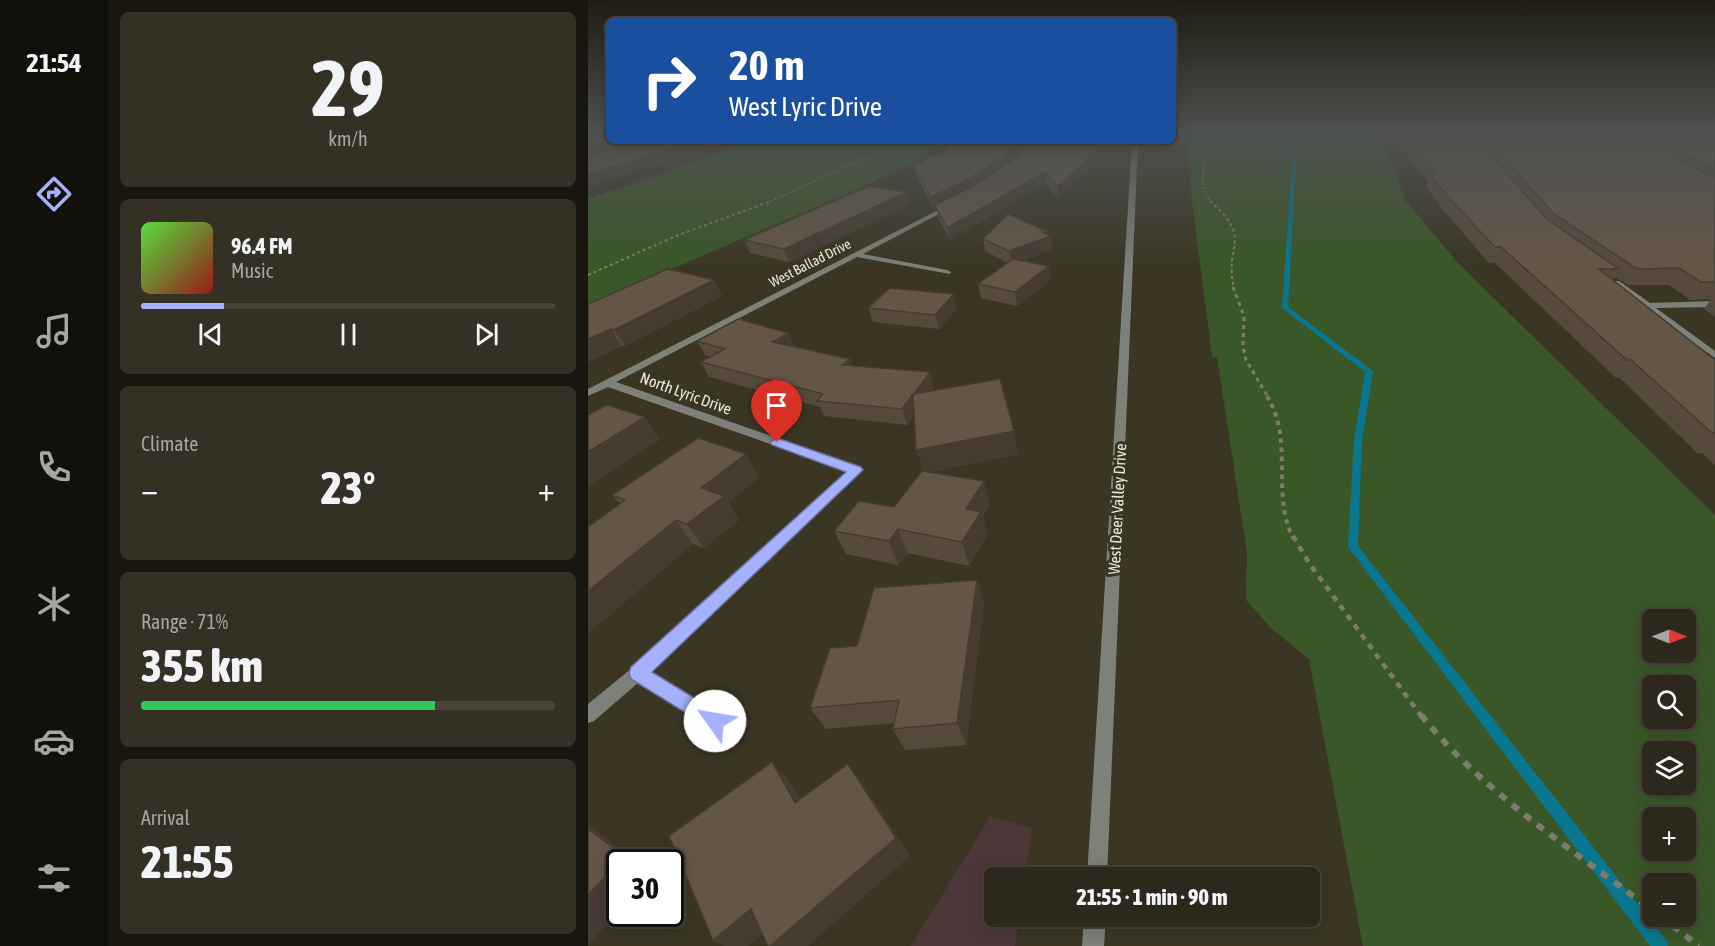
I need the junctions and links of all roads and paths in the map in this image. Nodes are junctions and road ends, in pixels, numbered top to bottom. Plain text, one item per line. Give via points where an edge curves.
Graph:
1 (820, 179) edge
2 (1133, 179) edge
3 (1203, 179) edge
4 (955, 203) edge
5 (857, 255) junction
6 (947, 272) dead end
7 (588, 275) edge
8 (1610, 279) edge
9 (1715, 303) edge
10 (1648, 306) junction
11 (1715, 355) edge
12 (608, 383) junction
13 (588, 393) edge
14 (638, 673) junction
15 (588, 715) edge
16 (715, 721) dead end
17 (1098, 867) edge
18 (1642, 903) edge
19 (1094, 927) edge
20 (1674, 927) edge
21 (1093, 946) edge
22 (1699, 946) edge

1 - 7 path
2 - 17 street, West Deer Valley Drive
3 - 18 path via 1203,192 1231,220 1236,240 1233,283 1244,318 1243,350 1271,399 1280,424 1284,513 1303,555 1398,688 1437,734 1546,831
4 - 5 street, West Ballad Drive
5 - 6 street
5 - 12 street, West Ballad Drive
8 - 10 street
9 - 10 street
10 - 11 street
12 - 13 street, West Ballad Drive
12 - 14 street, North Lyric Drive via 856,470
14 - 15 street
14 - 16 street
19 - 21 street
20 - 22 path

